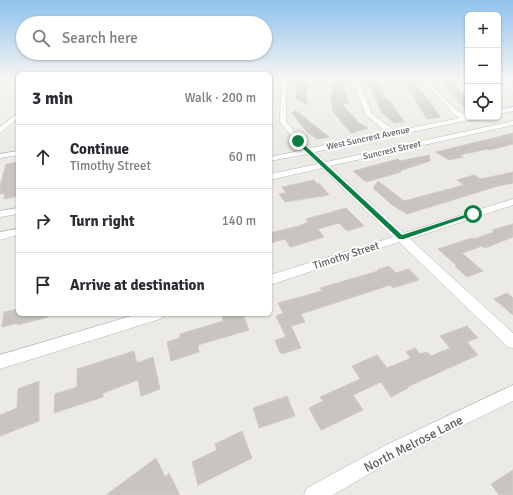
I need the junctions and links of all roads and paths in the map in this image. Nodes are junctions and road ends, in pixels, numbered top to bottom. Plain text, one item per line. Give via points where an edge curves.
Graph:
1 (283, 101) edge
2 (364, 101) edge
3 (444, 101) edge
4 (513, 109) edge
5 (501, 111) edge
6 (465, 116) edge
7 (16, 117) edge
8 (465, 119) edge
9 (513, 123) edge
10 (0, 131) edge
11 (393, 133) junction
12 (308, 151) junction
13 (16, 153) edge
14 (0, 156) edge
15 (272, 159) edge
16 (324, 165) junction
17 (272, 177) edge
18 (513, 202) edge
19 (16, 211) edge
20 (0, 214) edge
21 (16, 232) edge
22 (0, 236) edge
23 (401, 237) junction
24 (272, 279) edge
25 (150, 316) edge
26 (513, 342) edge
27 (0, 362) edge
28 (513, 392) edge
29 (314, 495) edge

1 - 12 street via 283,122
2 - 11 street via 369,115
3 - 6 street via 455,113
4 - 5 street
7 - 10 street
8 - 11 street, West Suncrest Avenue
9 - 16 street, Suncrest Street
11 - 12 street, West Suncrest Avenue
12 - 15 street, West Suncrest Avenue
12 - 16 street
13 - 14 street
16 - 17 street, Suncrest Street
16 - 23 street
18 - 23 street, Timothy Street
19 - 20 street
21 - 22 street
23 - 24 street, Timothy Street
23 - 26 street
25 - 27 street
28 - 29 street, North Melrose Lane via 392,451

